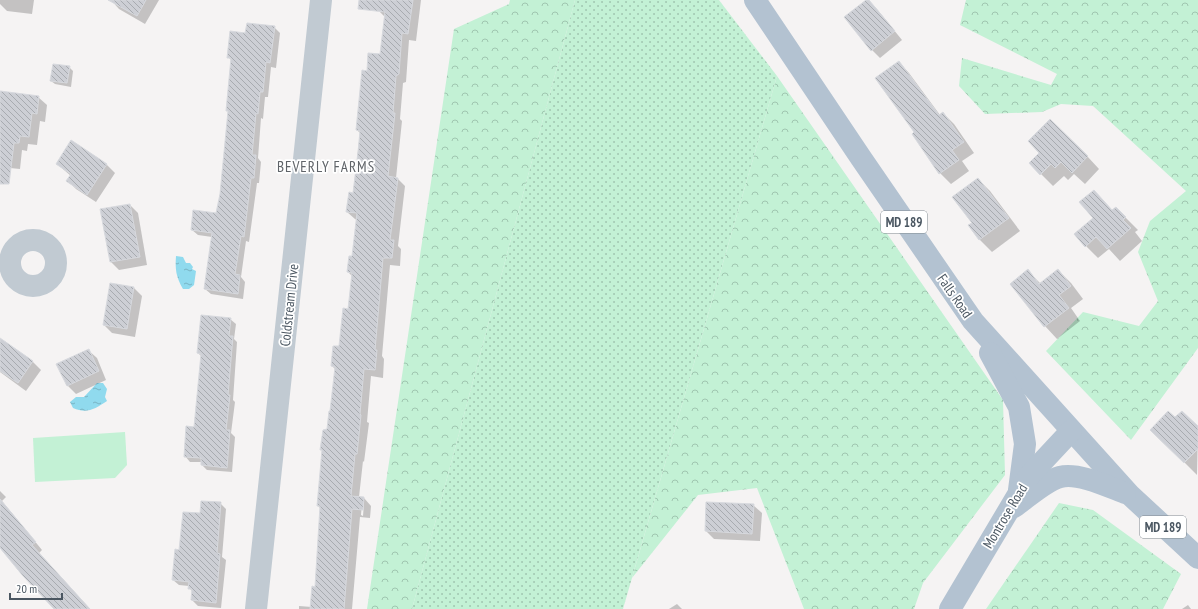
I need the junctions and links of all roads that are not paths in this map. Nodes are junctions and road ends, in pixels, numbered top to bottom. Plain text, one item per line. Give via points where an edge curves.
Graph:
1 (321, 0) edge
2 (755, 0) edge
3 (973, 321) junction
4 (1071, 431) junction
5 (1130, 495) junction
6 (1013, 502) junction
7 (1198, 558) edge
8 (256, 609) edge
9 (950, 609) edge

1 - 8 street, Coldstream Drive
2 - 3 main road, Falls Road / MD 189
3 - 4 main road, Falls Road / MD 189
3 - 6 main road via 1019,407 1025,444
4 - 5 main road, Falls Road / MD 189
4 - 6 main road, Montrose Road via 1028,476
5 - 6 main road via 1086,478 1062,476
5 - 7 main road, Falls Road / MD 189
6 - 9 main road, Montrose Road

